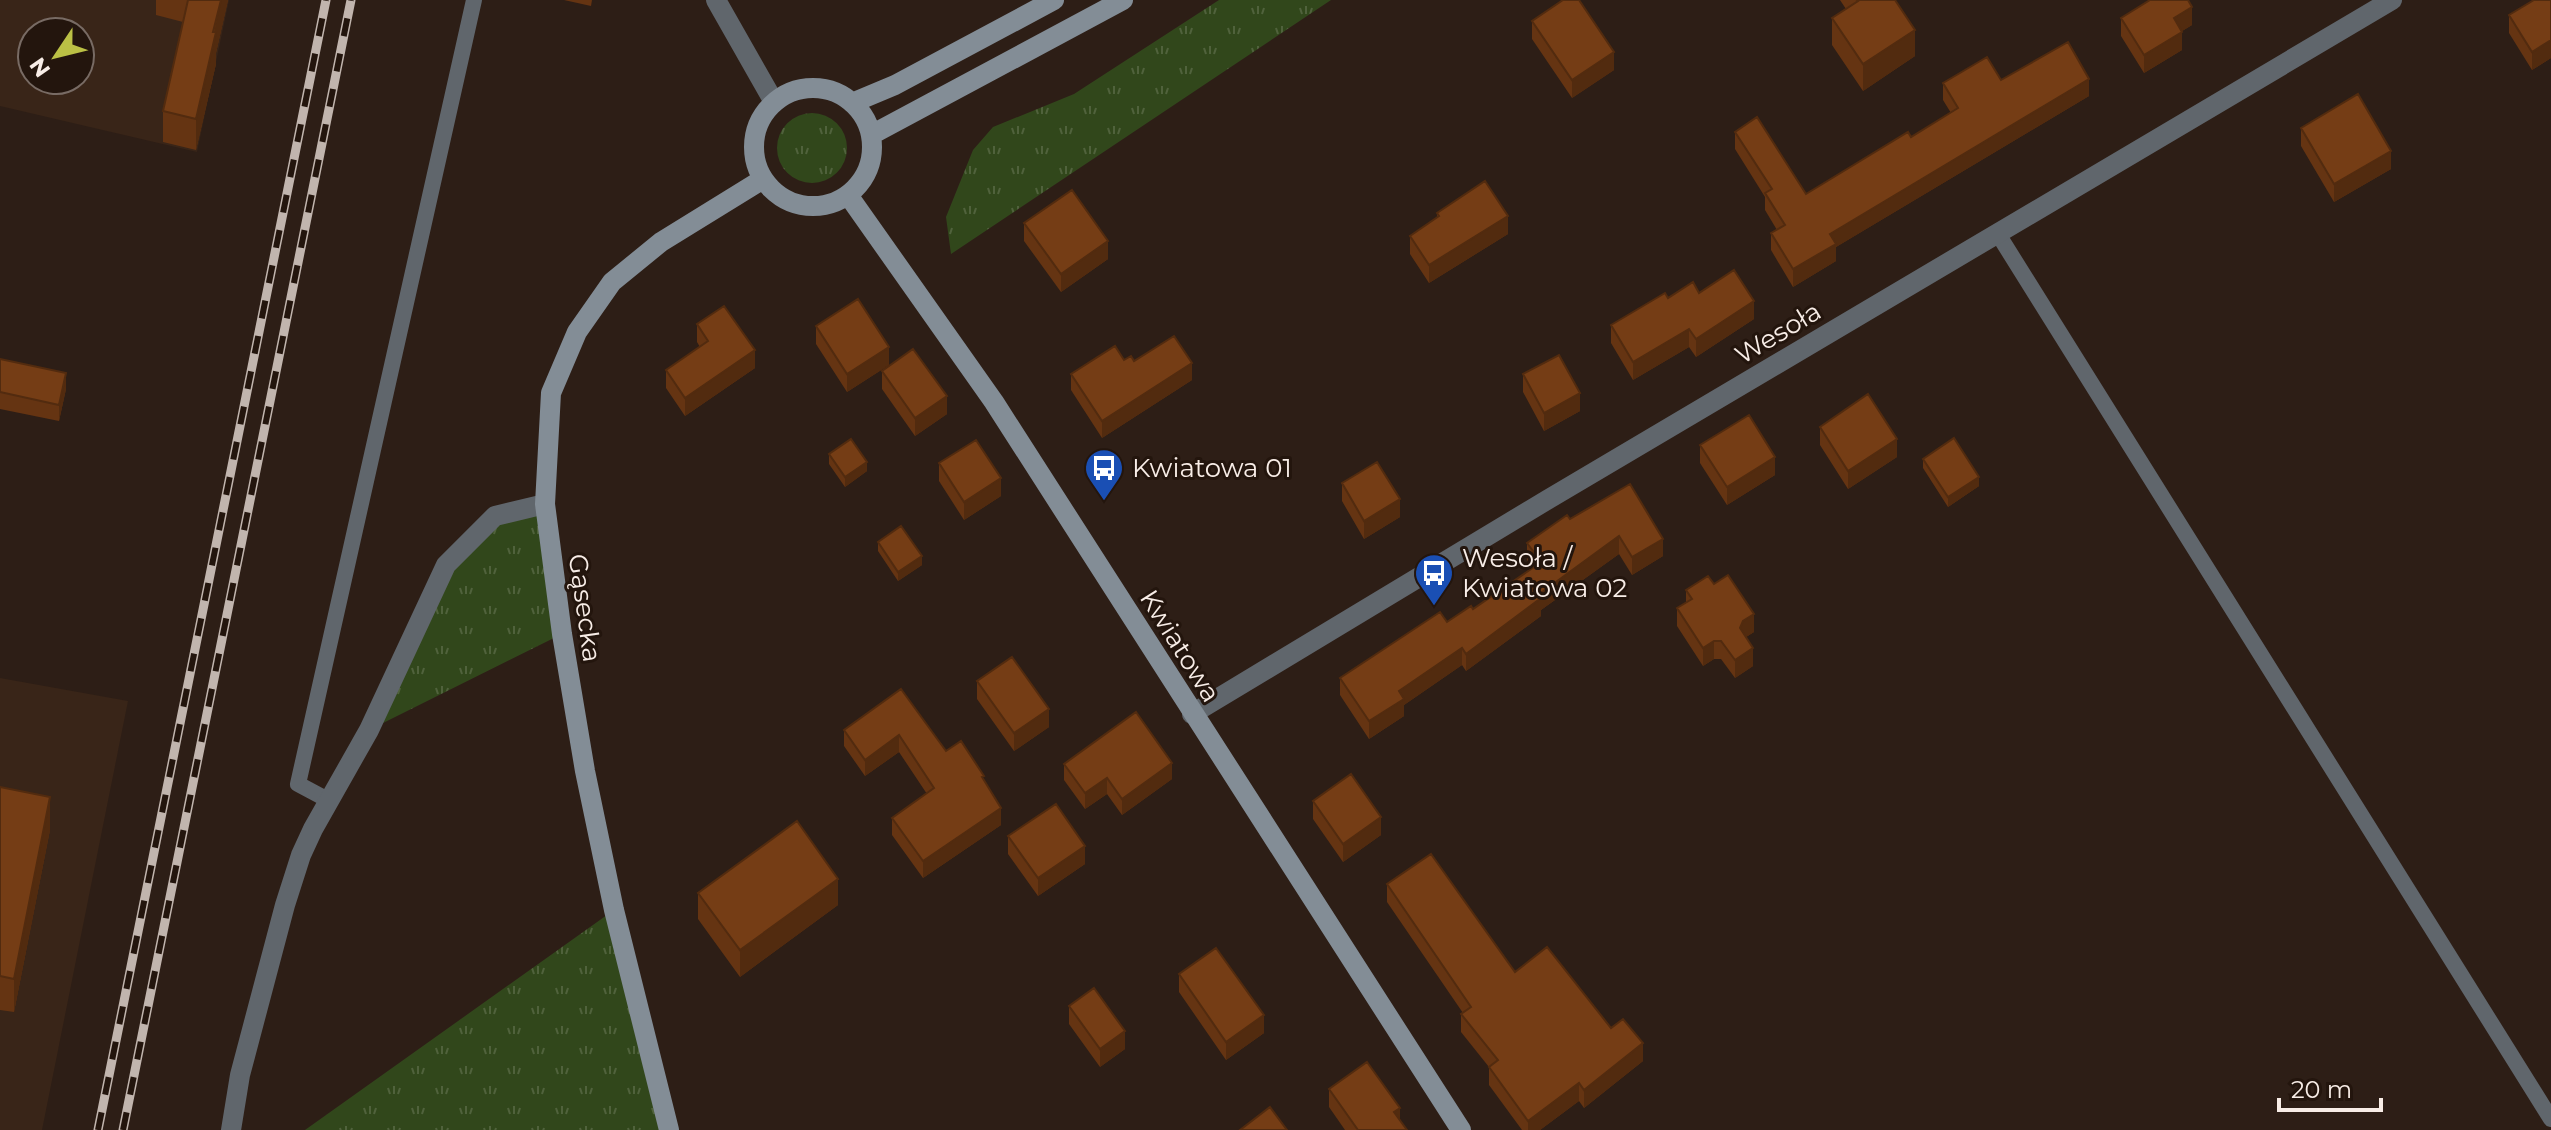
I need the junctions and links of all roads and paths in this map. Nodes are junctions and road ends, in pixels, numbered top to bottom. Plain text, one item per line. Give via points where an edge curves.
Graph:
1 (474, 0) edge
2 (716, 0) edge
3 (1054, 0) edge
4 (1123, 0) edge
5 (2392, 0) edge
6 (774, 102) junction
7 (852, 103) junction
8 (871, 135) junction
9 (763, 179) junction
10 (848, 195) junction
11 (1998, 234) junction
12 (545, 504) junction
13 (1192, 714) junction
14 (328, 800) junction
15 (2551, 1119) edge
16 (231, 1130) edge
17 (669, 1130) edge
18 (1461, 1130) edge

1 - 14 lane via 298,784
2 - 6 street
3 - 7 main road
4 - 8 main road
5 - 11 street, Wesoła
6 - 7 main road via 796,91 821,89
6 - 9 main road via 763,115 753,147
7 - 8 main road
8 - 10 main road via 863,180
9 - 10 main road via 773,192 804,206 821,206
9 - 12 main road, Gąsecka via 661,242 612,282 577,332 551,393
10 - 13 main road, Kwiatowa via 994,402
11 - 13 street, Wesoła
11 - 15 lane
12 - 14 street via 495,516 446,565 369,730
12 - 17 main road, Gąsecka via 585,771
13 - 18 main road, Kwiatowa
14 - 16 street via 301,855 285,905 240,1075

